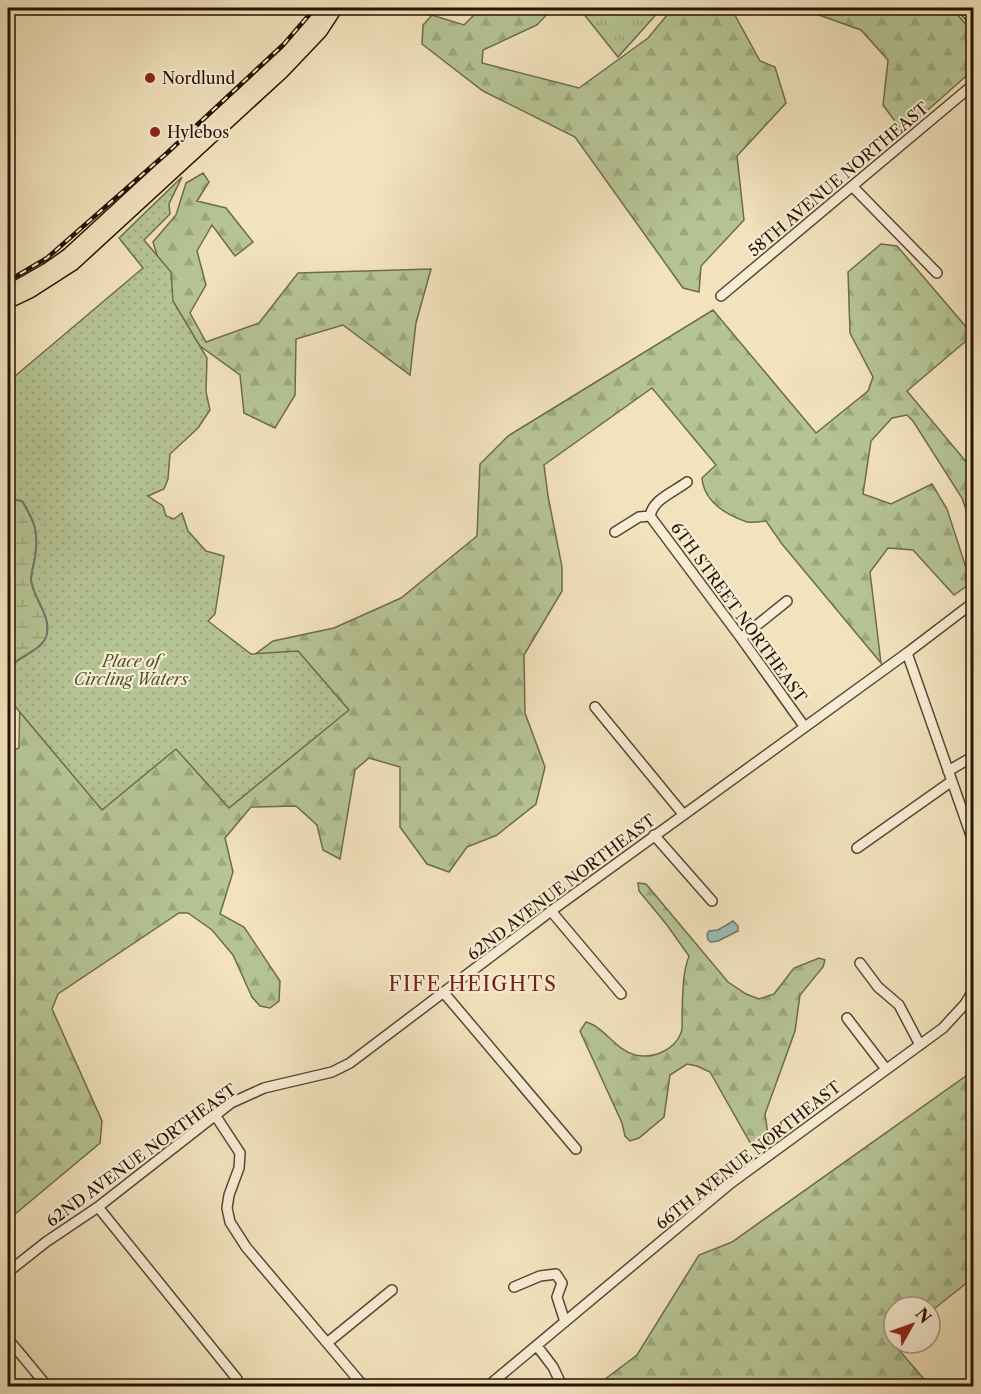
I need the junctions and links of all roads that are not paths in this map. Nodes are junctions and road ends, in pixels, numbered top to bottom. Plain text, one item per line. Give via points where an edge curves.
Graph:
1 (324, 8) edge
2 (336, 8) edge
3 (962, 8) edge
4 (974, 21) edge
5 (974, 84) edge
6 (852, 186) junction
7 (937, 273) dead end
8 (8, 292) edge
9 (721, 296) dead end
10 (8, 302) edge
11 (687, 483) dead end
12 (650, 516) junction
13 (615, 532) dead end
14 (787, 601) dead end
15 (974, 602) edge
16 (741, 638) junction
17 (907, 653) junction
18 (595, 707) dead end
19 (804, 726) junction
20 (974, 756) edge
21 (948, 771) junction
22 (952, 781) junction
23 (683, 814) junction
24 (654, 835) junction
25 (974, 844) edge
26 (857, 848) dead end
27 (712, 901) dead end
28 (551, 911) junction
29 (860, 963) dead end
30 (974, 989) edge
31 (444, 993) junction
32 (621, 994) dead end
33 (847, 1018) dead end
34 (920, 1045) junction
35 (886, 1069) junction
36 (215, 1115) junction
37 (576, 1149) dead end
38 (98, 1207) junction
39 (8, 1272) edge
40 (514, 1287) dead end
41 (392, 1290) dead end
42 (565, 1322) junction
43 (8, 1338) edge
44 (327, 1342) junction
45 (537, 1346) junction
46 (237, 1379) dead end
47 (360, 1382) dead end
48 (47, 1386) edge
49 (488, 1386) edge
50 (561, 1386) edge

1 - 8 main road via 287,53 79,245
2 - 10 main road via 321,32 282,72 88,250 54,278
3 - 4 street
5 - 6 street, 58TH AVENUE NORTHEAST
6 - 7 street
6 - 9 street, 58TH AVENUE NORTHEAST
11 - 12 street via 658,501
12 - 13 street via 639,517
12 - 16 street, 6TH STREET NORTHEAST
14 - 16 street
15 - 17 street, 62ND AVENUE NORTHEAST
16 - 19 street, 6TH STREET NORTHEAST
17 - 19 street, 62ND AVENUE NORTHEAST
17 - 21 street
18 - 23 street
19 - 23 street, 62ND AVENUE NORTHEAST
20 - 21 street
21 - 22 street
22 - 25 street
22 - 26 street
23 - 24 street, 62ND AVENUE NORTHEAST
24 - 27 street
24 - 28 street, 62ND AVENUE NORTHEAST
28 - 31 street, 62ND AVENUE NORTHEAST
28 - 32 street
29 - 34 street via 898,1005
30 - 34 street, 66TH AVENUE NORTHEAST via 951,1019
31 - 36 street, 62ND AVENUE NORTHEAST via 351,1062 332,1072 252,1093
31 - 37 street
33 - 35 street
34 - 35 street, 66TH AVENUE NORTHEAST
35 - 42 street, 66TH AVENUE NORTHEAST via 731,1183
36 - 38 street, 62ND AVENUE NORTHEAST
36 - 44 street via 240,1154 227,1208 230,1222 246,1247
38 - 39 street, 62ND AVENUE NORTHEAST
38 - 46 street
40 - 42 street via 556,1274 562,1283 557,1298
41 - 44 street
42 - 45 street, 66TH AVENUE NORTHEAST
43 - 48 street
44 - 47 street
45 - 49 street, 66TH AVENUE NORTHEAST
45 - 50 street

